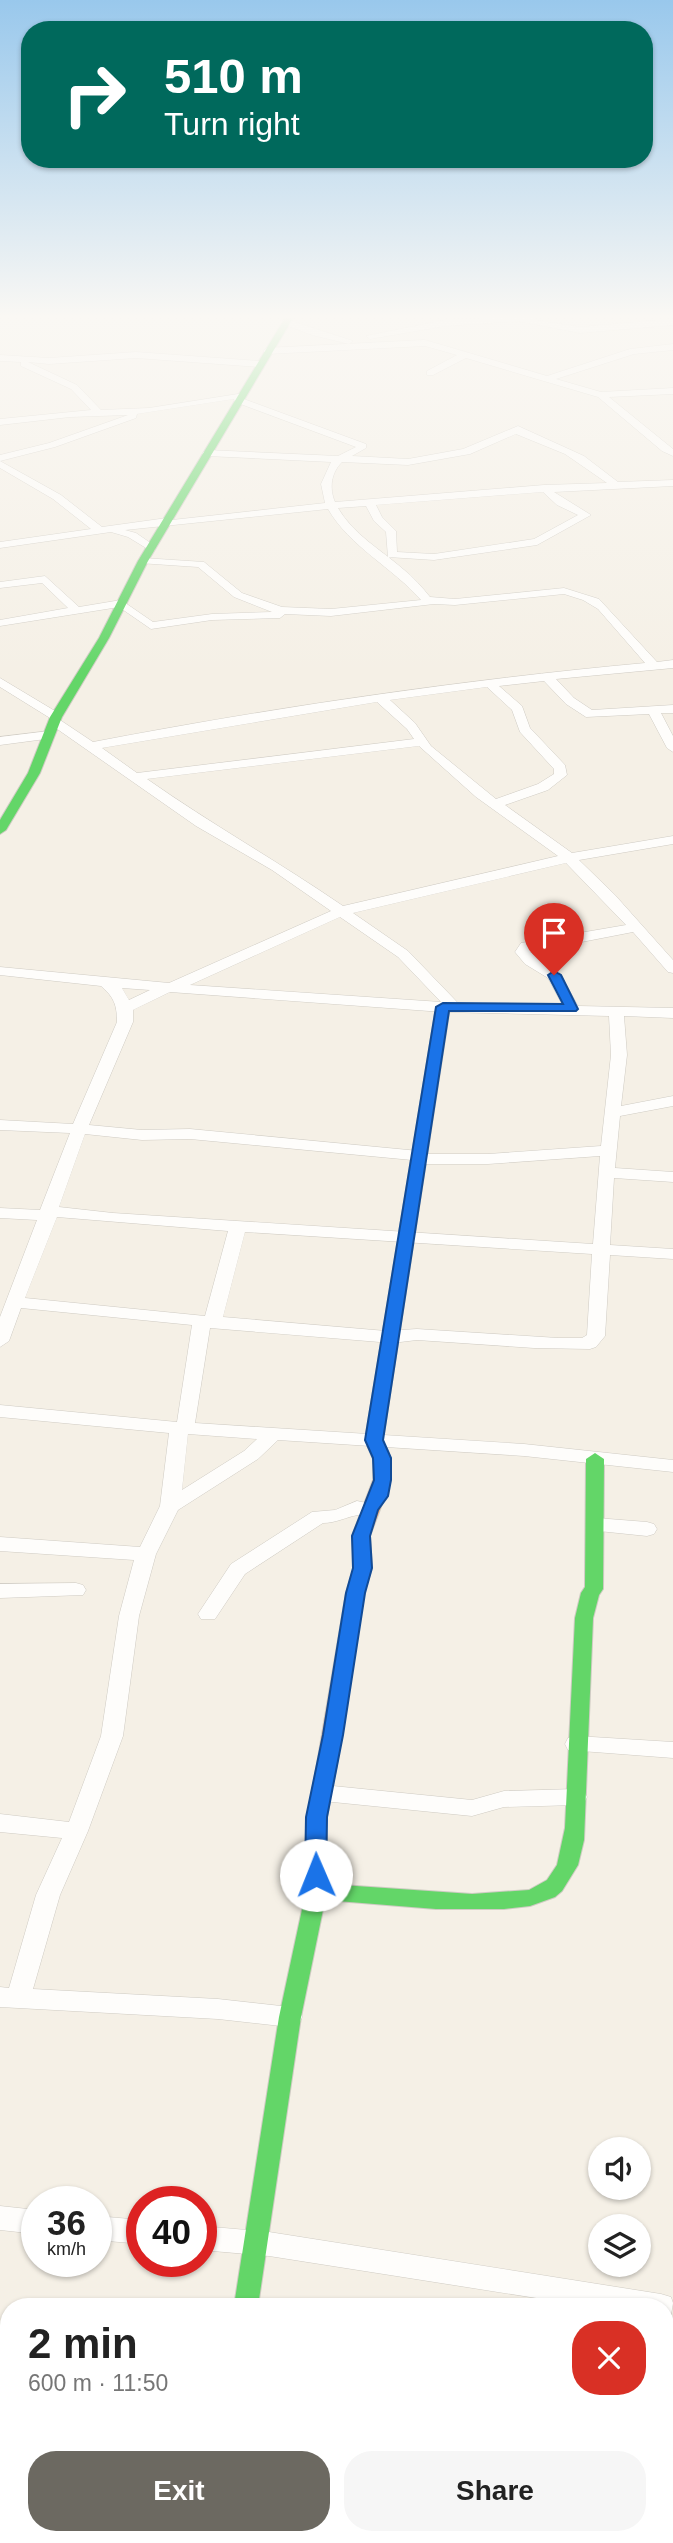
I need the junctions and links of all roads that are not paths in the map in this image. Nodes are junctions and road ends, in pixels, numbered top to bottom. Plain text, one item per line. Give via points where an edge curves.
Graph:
1 (76, 437) edge
2 (216, 437) edge
3 (337, 437) edge
4 (502, 437) edge
5 (534, 437) edge
6 (650, 437) edge
7 (207, 453) junction
8 (673, 453) edge
9 (1, 459) edge
10 (338, 460) junction
11 (673, 483) edge
12 (615, 485) junction
13 (544, 488) junction
14 (369, 502) junction
15 (331, 506) junction
16 (166, 523) junction
17 (107, 531) junction
18 (0, 545) edge
19 (147, 555) junction
20 (0, 585) edge
21 (430, 601) junction
22 (121, 603) junction
23 (76, 610) junction
24 (291, 614) junction
25 (0, 623) edge
26 (673, 664) edge
27 (654, 666) junction
28 (545, 675) junction
29 (0, 682) edge
30 (491, 685) junction
31 (380, 698) junction
32 (673, 709) edge
33 (654, 711) junction
34 (53, 725) junction
35 (0, 741) edge
36 (421, 742) junction
37 (94, 746) junction
38 (673, 748) edge
39 (135, 777) junction
40 (495, 804) junction
41 (1, 828) edge
42 (673, 840) edge
43 (569, 858) junction
44 (342, 911) junction
45 (634, 929) junction
46 (673, 969) edge
47 (0, 971) edge
48 (105, 981) junction
49 (169, 988) junction
50 (449, 1007) junction
51 (125, 1008) junction
52 (572, 1009) junction
53 (616, 1010) junction
54 (673, 1013) edge
55 (673, 1101) edge
56 (612, 1113) junction
57 (0, 1125) edge
58 (80, 1128) junction
59 (608, 1150) junction
60 (419, 1157) junction
61 (606, 1172) junction
62 (673, 1177) edge
63 (0, 1213) edge
64 (50, 1213) junction
65 (238, 1225) junction
66 (408, 1237) junction
67 (603, 1251) junction
68 (673, 1254) edge
69 (15, 1302) junction
70 (207, 1322) junction
71 (393, 1335) junction
72 (0, 1341) edge
73 (0, 1411) edge
74 (182, 1427) junction
75 (274, 1433) junction
76 (374, 1440) junction
77 (595, 1459) junction
78 (673, 1466) edge
79 (170, 1506) junction
80 (369, 1510) junction
81 (596, 1525) junction
82 (647, 1529) dead end
83 (0, 1544) edge
84 (146, 1555) junction
85 (75, 1590) dead end
86 (0, 1591) edge
87 (208, 1614) dead end
88 (576, 1744) junction
89 (673, 1750) edge
90 (323, 1793) junction
91 (576, 1797) junction
92 (0, 1823) edge
93 (77, 1831) junction
94 (316, 1891) junction
95 (9, 1998) edge
96 (290, 2018) junction
97 (0, 2218) edge
98 (21, 2220) edge
99 (217, 2239) edge
100 (258, 2243) junction
101 (248, 2298) edge
102 (606, 2298) edge

1 - 9 street
2 - 7 street
3 - 10 street via 363,447
4 - 10 street via 466,452 425,460
5 - 12 street via 598,467
6 - 8 street
7 - 10 street
7 - 16 street
9 - 17 street
10 - 15 street via 328,473
11 - 12 street
12 - 13 street
13 - 14 street
13 - 14 street via 586,515 537,542 434,557 392,555 391,531 377,519
14 - 15 street
15 - 16 street
15 - 21 street via 365,548
16 - 17 street
16 - 19 street
17 - 18 street
17 - 19 street via 132,534
19 - 22 street
19 - 24 street via 208,567 238,595
20 - 23 street via 45,579
21 - 24 street
21 - 27 street via 575,592 610,613
22 - 23 street
22 - 24 street via 150,626 212,617
22 - 34 street
23 - 25 street
26 - 27 street
27 - 28 street
28 - 30 street
28 - 33 street via 590,714
29 - 34 street
30 - 31 street
30 - 40 street via 518,709 524,730 560,768 561,775 543,787
31 - 36 street via 411,726
31 - 37 street
32 - 33 street
33 - 38 street
34 - 35 street
34 - 37 street
34 - 41 street via 34,773
36 - 39 street via 312,759
36 - 40 street
37 - 39 street
39 - 44 street
40 - 43 street
42 - 43 street
43 - 44 street
43 - 45 street
44 - 49 street
44 - 50 street via 403,954
45 - 46 street
45 - 52 street via 526,946 522,952 554,975
47 - 48 street
48 - 49 street
48 - 51 street via 120,993
49 - 50 street
49 - 51 street
50 - 52 street
50 - 60 street
51 - 58 street via 125,1022
52 - 53 street
53 - 54 street
53 - 56 street via 619,1055
55 - 56 street
56 - 59 street
57 - 58 street
58 - 60 street
58 - 64 street
59 - 60 street via 488,1159
59 - 61 street
60 - 66 street
61 - 62 street
61 - 67 street
63 - 64 street
64 - 65 street
64 - 69 street
65 - 66 street
65 - 70 street
66 - 67 street
66 - 71 street
67 - 68 street
67 - 71 street via 596,1336 590,1343
69 - 70 street
69 - 72 street
70 - 71 street
70 - 74 street
71 - 76 street
73 - 74 street
74 - 75 street
74 - 79 street
75 - 76 street
75 - 79 street via 251,1455
76 - 77 street
76 - 80 street via 382,1458 382,1480 379,1496
77 - 78 street
77 - 81 street
79 - 84 street
80 - 87 street via 356,1508 338,1516 319,1517 238,1569
80 - 90 street via 361,1536 363,1568 355,1593
81 - 82 street
81 - 88 street via 594,1589 584,1618
83 - 84 street
84 - 93 street via 130,1616 112,1736
85 - 86 street
88 - 89 street
88 - 91 street
90 - 91 street via 472,1808 504,1799
90 - 94 street via 317,1817
91 - 94 street via 569,1862 547,1892 533,1897 449,1902
92 - 93 street
93 - 95 street
94 - 96 street
95 - 96 street via 225,2008
96 - 100 street
97 - 98 street
99 - 100 street
100 - 101 street
100 - 102 street

